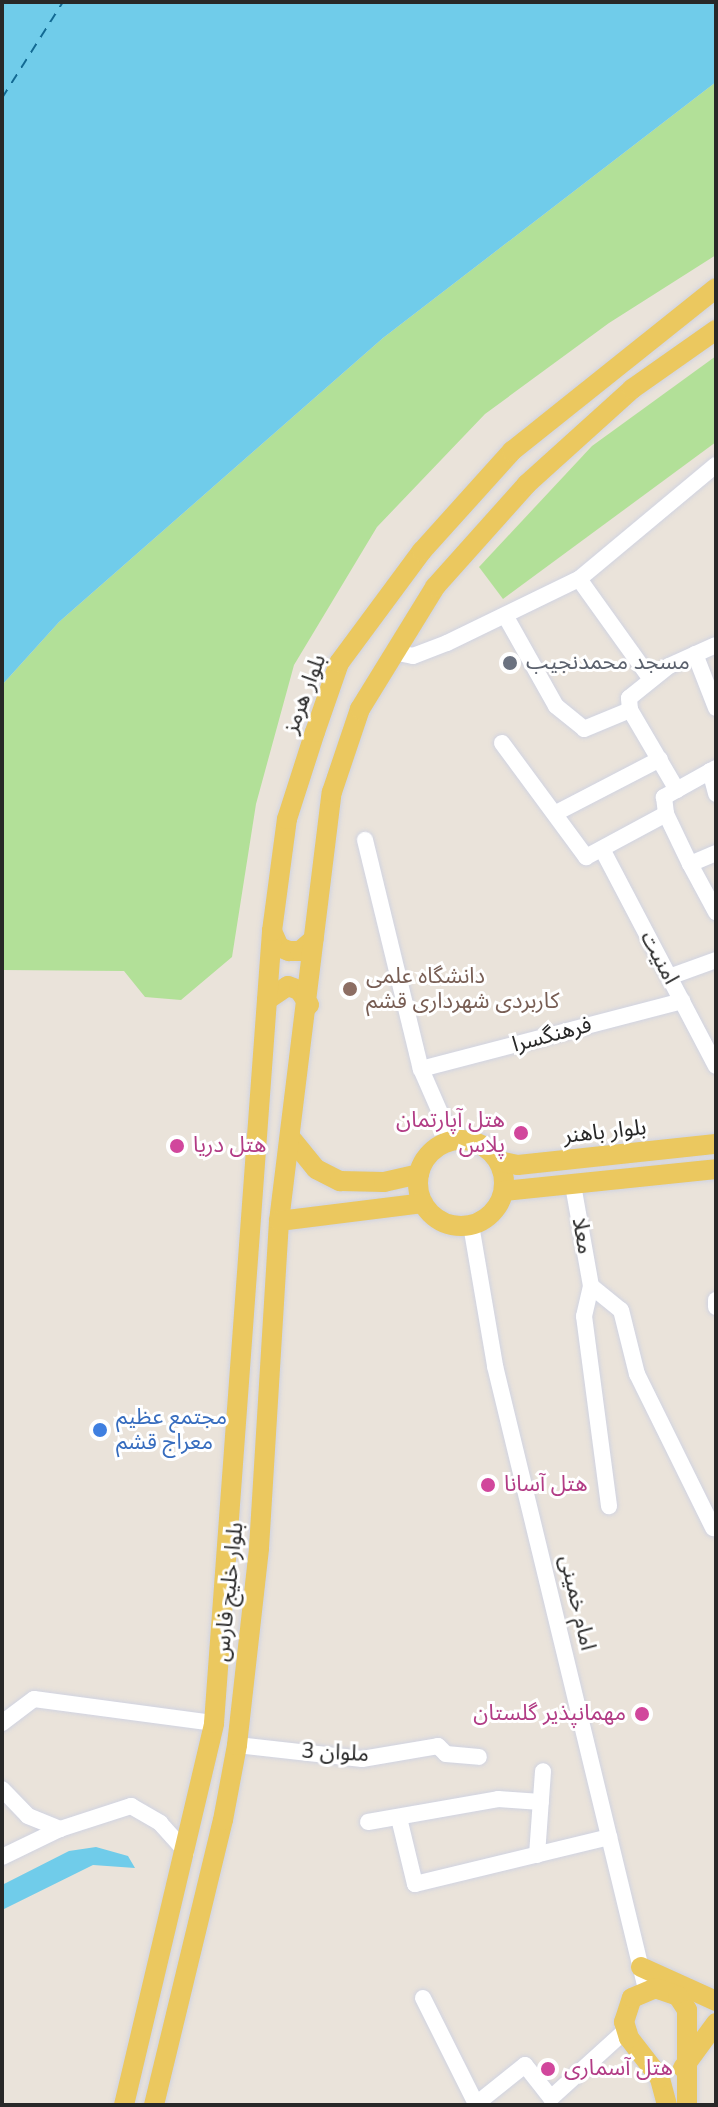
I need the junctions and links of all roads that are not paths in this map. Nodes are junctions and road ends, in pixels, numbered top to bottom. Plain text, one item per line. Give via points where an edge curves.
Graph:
1 (716, 288) edge
2 (716, 330) edge
3 (716, 465) edge
4 (579, 579) junction
5 (506, 617) junction
6 (716, 645) edge
7 (393, 652) junction
8 (695, 654) junction
9 (650, 678) junction
10 (716, 708) edge
11 (630, 710) junction
12 (502, 743) dead end
13 (660, 759) junction
14 (713, 769) edge
15 (677, 790) junction
16 (716, 794) edge
17 (556, 813) junction
18 (666, 814) junction
19 (365, 840) dead end
20 (602, 849) junction
21 (716, 853) edge
22 (690, 864) junction
23 (716, 912) edge
24 (272, 931) junction
25 (314, 939) junction
26 (716, 960) edge
27 (669, 977) junction
28 (267, 1000) junction
29 (682, 1001) junction
30 (309, 1005) junction
31 (716, 1066) edge
32 (421, 1069) junction
33 (290, 1137) junction
34 (452, 1140) junction
35 (716, 1144) edge
36 (499, 1161) junction
37 (716, 1169) edge
38 (419, 1174) junction
39 (573, 1185) junction
40 (504, 1191) junction
41 (423, 1203) junction
42 (279, 1221) junction
43 (254, 1223) joint
44 (471, 1225) junction
45 (591, 1286) junction
46 (609, 1506) dead end
47 (713, 1528) dead end
48 (2, 1723) edge
49 (214, 1723) junction
50 (237, 1745) junction
51 (479, 1757) dead end
52 (543, 1771) dead end
53 (2, 1789) edge
54 (541, 1802) junction
55 (399, 1818) junction
56 (368, 1822) dead end
57 (60, 1829) junction
58 (609, 1837) junction
59 (186, 1852) junction
60 (537, 1855) junction
61 (2, 1857) edge
62 (641, 1967) junction
63 (646, 1989) junction
64 (423, 1998) dead end
65 (716, 2001) edge
66 (716, 2023) edge
67 (626, 2030) junction
68 (683, 2068) junction
69 (475, 2104) edge
70 (124, 2105) edge
71 (154, 2105) edge
72 (667, 2105) edge
73 (687, 2105) edge

1 - 24 main road, بلوار هرمز via 512,451 422,551 339,663 287,819
2 - 7 main road via 632,389 527,484 435,587
3 - 4 street
4 - 5 street
4 - 9 street
5 - 7 street via 413,656
5 - 11 street via 556,706 584,729
6 - 8 street
7 - 25 main road via 341,752
8 - 9 street
8 - 10 street
9 - 11 street via 629,698
11 - 13 street
12 - 17 street
13 - 15 street
13 - 17 street
14 - 15 street
14 - 16 street
15 - 18 street via 664,797
17 - 20 street via 586,857
18 - 20 street
18 - 22 street
19 - 32 street
20 - 27 street, امنیت
21 - 22 street
22 - 23 street
24 - 25 main road via 279,947 289,951 300,951
24 - 28 main road, بلوار هرمز
25 - 30 main road
26 - 27 street
27 - 29 street, امنیت
28 - 30 main road via 288,986 299,990
28 - 43 main road, بلوار هرمز
29 - 31 street, امنیت
29 - 32 street, فرهنگسرا
30 - 33 main road
32 - 34 street
33 - 38 main road via 316,1169 340,1181 384,1182
33 - 42 main road, بلوار خلیج فارس
34 - 36 main road via 484,1146
34 - 38 main road via 431,1152
35 - 36 main road, بلوار باهنر via 518,1165
36 - 40 main road
37 - 39 main road
38 - 41 main road
39 - 40 main road
39 - 45 street, معلا
40 - 44 main road via 492,1213
41 - 42 main road
41 - 44 main road via 438,1220
42 - 50 main road, بلوار خلیج فارس via 259,1548
43 - 49 main road, بلوار خلیج فارس
44 - 58 street, امام خمینی via 495,1366
45 - 46 street, معلا via 584,1316
45 - 47 street via 621,1310 637,1374
48 - 49 street via 34,1699
49 - 59 main road, بلوار خلیج فارس
50 - 51 street, ملوان 3 via 362,1759 438,1746 446,1754
50 - 71 main road, بلوار خلیج فارس
52 - 54 street
53 - 57 street via 28,1816
54 - 55 street via 498,1799
54 - 60 street
55 - 56 street
55 - 60 street via 415,1884
57 - 59 street via 131,1806 160,1823
57 - 61 street
58 - 60 street
58 - 62 street, امام خمینی
59 - 70 main road, بلوار خلیج فارس
62 - 63 street, امام خمینی
62 - 65 main road
63 - 67 main road via 628,2005
63 - 68 main road via 671,1991 683,2003 688,2019
64 - 69 street
66 - 68 main road
67 - 69 street via 551,2098 525,2065
67 - 72 main road via 650,2058
68 - 73 main road

